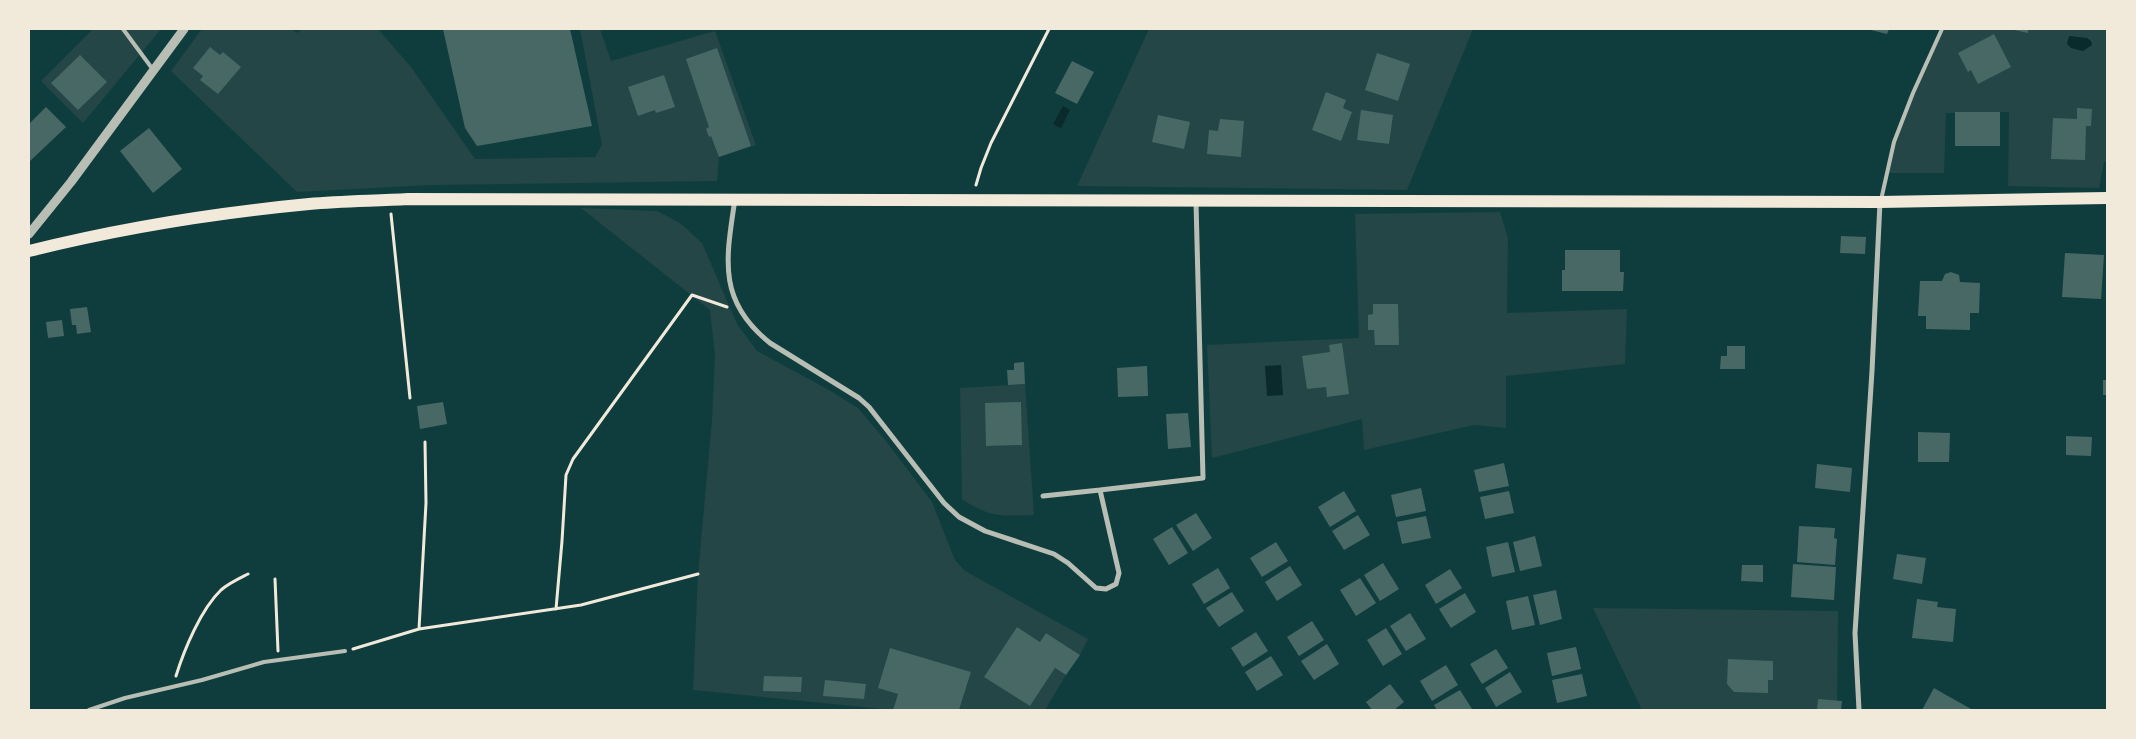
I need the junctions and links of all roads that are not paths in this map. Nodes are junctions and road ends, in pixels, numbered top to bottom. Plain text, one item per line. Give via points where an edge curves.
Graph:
1 (123, 29) edge
2 (184, 29) edge
3 (1942, 29) edge
4 (154, 71) junction
5 (2107, 198) edge
6 (735, 199) junction
7 (1196, 202) junction
8 (1880, 202) junction
9 (29, 234) edge
10 (29, 251) edge
11 (1100, 490) junction
12 (1043, 496) dead end
13 (345, 651) road end
14 (89, 710) edge
15 (1859, 710) edge

1 - 4 lane
2 - 4 street
3 - 8 lane via 1912,93 1894,142
4 - 9 street
5 - 8 main road
6 - 7 main road
6 - 10 main road via 389,200 311,204 136,227
6 - 11 street via 727,268 732,295 739,308 770,343 869,407 944,503 959,517 985,531 1054,554 1096,588 1106,589 1116,584 1119,573
7 - 8 main road
7 - 11 street via 1202,478
8 - 15 street via 1855,633
11 - 12 street
13 - 14 lane via 264,662

